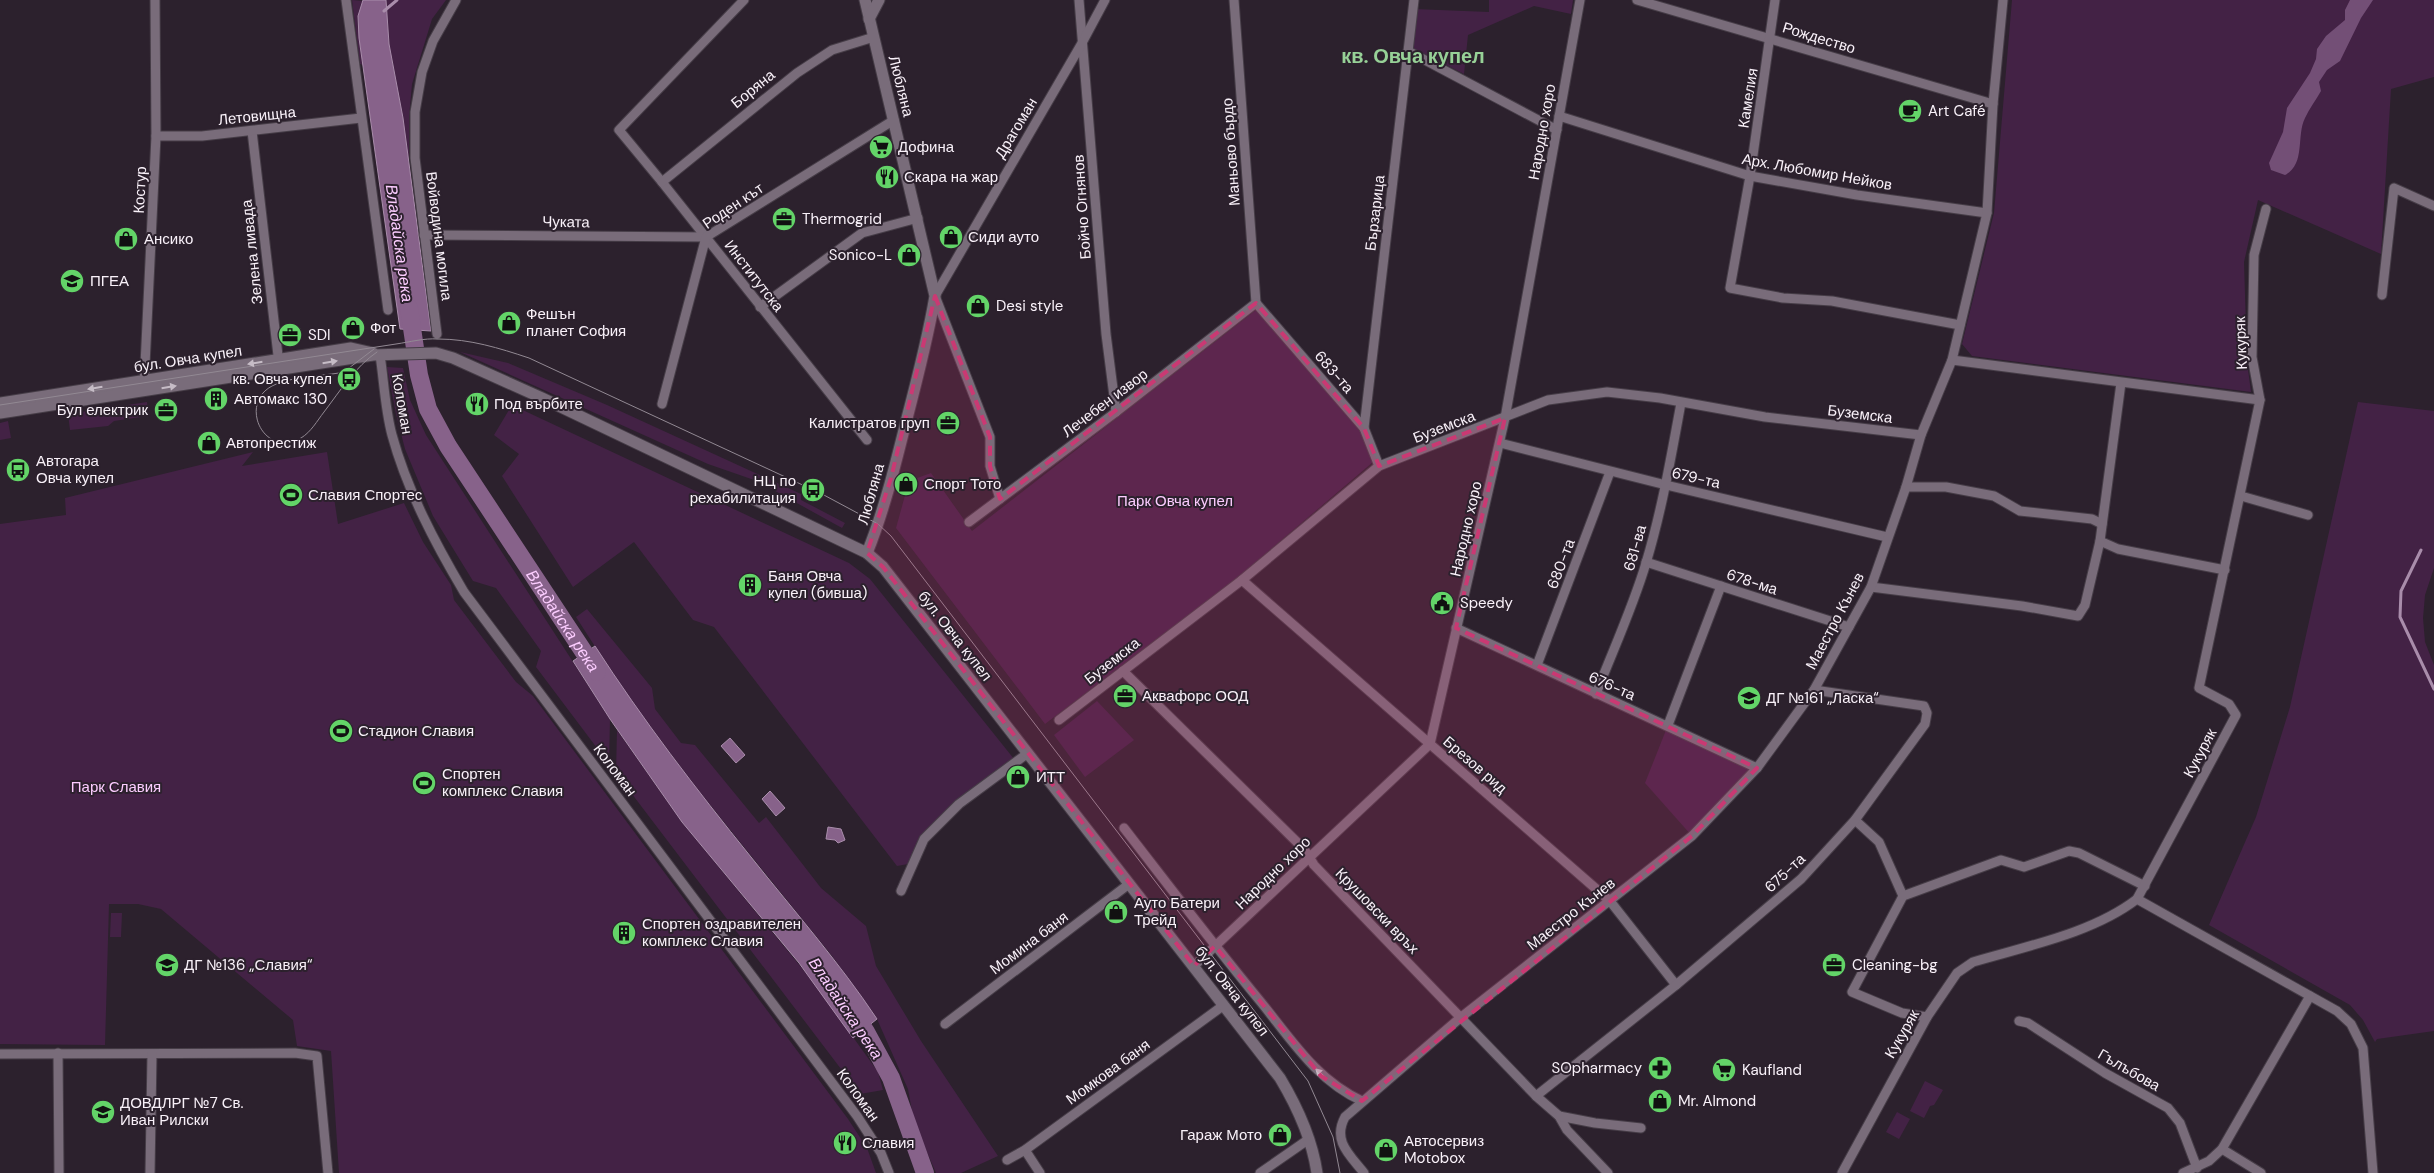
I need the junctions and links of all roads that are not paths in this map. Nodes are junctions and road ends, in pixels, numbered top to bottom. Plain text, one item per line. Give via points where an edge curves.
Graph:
1 (155, 0) edge
2 (346, 0) edge
3 (456, 0) edge
4 (744, 0) edge
5 (879, 0) edge
6 (1079, 0) edge
7 (1105, 0) edge
8 (1234, 0) edge
9 (1414, 0) edge
10 (1580, 0) edge
11 (1637, 0) edge
12 (1775, 0) edge
13 (2003, 0) edge
14 (867, 2) edge
15 (869, 18) junction
16 (874, 37) junction
17 (1771, 38) junction
18 (1082, 43) junction
19 (1408, 51) junction
20 (1993, 104) junction
21 (1559, 116) junction
22 (361, 118) junction
23 (894, 120) junction
24 (1557, 130) junction
25 (252, 131) junction
26 (156, 136) junction
27 (1750, 176) junction
28 (662, 182) junction
29 (2434, 206) edge
30 (2266, 209) dead end
31 (1987, 212) junction
32 (918, 218) junction
33 (424, 235) junction
34 (706, 237) junction
35 (2382, 295) dead end
36 (935, 296) junction
37 (1256, 303) junction
38 (760, 307) junction
39 (388, 310) dead end
40 (1960, 325) junction
41 (437, 334) dead end
42 (380, 355) junction
43 (1952, 360) junction
44 (279, 365) junction
45 (2120, 383) junction
46 (144, 386) junction
47 (2260, 400) junction
48 (0, 403) edge
49 (1682, 403) junction
50 (662, 404) dead end
51 (1116, 412) junction
52 (0, 414) edge
53 (1506, 418) junction
54 (1364, 428) junction
55 (1921, 435) junction
56 (867, 440) dead end
57 (1500, 443) junction
58 (1379, 466) junction
59 (1610, 472) junction
60 (1666, 486) junction
61 (1906, 487) junction
62 (2241, 496) junction
63 (1000, 499) junction
64 (2308, 515) dead end
65 (968, 522) dead end
66 (2102, 524) junction
67 (1887, 537) junction
68 (2100, 541) junction
69 (867, 553) junction
70 (1646, 562) junction
71 (2225, 570) junction
72 (1242, 580) junction
73 (1721, 586) junction
74 (1871, 587) junction
75 (1849, 627) junction
76 (1456, 628) junction
77 (1537, 665) junction
78 (1123, 671) junction
79 (1814, 690) junction
80 (1596, 694) junction
81 (1059, 720) dead end
82 (1668, 725) junction
83 (1430, 744) junction
84 (1028, 753) junction
85 (1758, 768) junction
86 (1855, 820) junction
87 (1124, 828) dead end
88 (1309, 857) junction
89 (1129, 884) junction
90 (2145, 886) junction
91 (901, 891) dead end
92 (1903, 896) junction
93 (2137, 898) junction
94 (1610, 901) junction
95 (1215, 947) junction
96 (1194, 966) junction
97 (1676, 985) junction
98 (2310, 996) junction
99 (1224, 1005) junction
100 (1927, 1017) junction
101 (1460, 1018) junction
102 (2019, 1021) dead end
103 (945, 1024) dead end
104 (0, 1054) edge
105 (58, 1054) junction
106 (152, 1054) junction
107 (1536, 1096) junction
108 (1362, 1101) junction
109 (1559, 1116) junction
110 (1642, 1128) dead end
111 (1309, 1139) junction
112 (2222, 1149) junction
113 (1024, 1150) junction
114 (1007, 1160) dead end
115 (2197, 1168) junction
116 (59, 1173) edge
117 (150, 1173) edge
118 (328, 1173) edge
119 (889, 1173) edge
120 (1040, 1173) edge
121 (1260, 1173) edge
122 (1317, 1173) edge
123 (1364, 1173) edge
124 (1608, 1173) edge
125 (1842, 1173) edge
126 (2183, 1173) edge
127 (2261, 1173) edge
128 (2374, 1173) edge

1 - 26 street, Костур
2 - 22 street
3 - 33 street, Войводина могила via 433,41 422,72 415,112 415,158
4 - 28 street, Институтска via 619,130
5 - 15 main road
6 - 18 street, Бойчо Огнянов
7 - 18 street, Драгоман
8 - 37 street, Маньово бърдо
9 - 19 street, Бързарица
10 - 21 street, Народно хоро
11 - 17 street, Рождество
12 - 17 street, Камелия
13 - 20 street, Маестро Кънев
14 - 15 main road, Любляна
15 - 16 main road, Любляна
16 - 23 main road, Любляна
16 - 28 street, Боряна via 832,50 797,73
17 - 20 street, Рождество
17 - 27 street, Камелия
18 - 36 street, Драгоман
18 - 51 street, Бойчо Огнянов via 1106,334
19 - 24 street
19 - 54 street, Бързарица
20 - 31 street, Маестро Кънев
21 - 24 street, Народно хоро
21 - 27 street, Арх. Любомир Нейков
22 - 25 street, Летовищна
22 - 39 street
23 - 32 main road, Любляна
23 - 34 street, Роден кът
24 - 53 street, Народно хоро
25 - 26 street, Летовищна
25 - 44 street, Зелена ливада
26 - 46 street, Костур
27 - 31 street, Арх. Любомир Нейков via 1857,195
27 - 40 street, Камелия via 1730,288 1783,298 1832,301
28 - 34 street, Институтска
29 - 35 street via 2394,188
30 - 47 street, Кукуряк via 2254,255 2252,358
31 - 40 street, Маестро Кънев
32 - 36 main road, Любляна
32 - 38 street via 862,233
33 - 34 street, Чуката
33 - 41 street, Войводина могила
34 - 38 street, Институтска
34 - 50 street, Роден кът
36 - 63 street, Любляна via 990,436 990,466
36 - 69 main road, Любляна via 892,478
37 - 51 street, Лечебен извор
37 - 54 street, 683-та
38 - 56 street, Институтска
40 - 43 street, Маестро Кънев
42 - 44 main road, бул. Овча купел
42 - 69 main road, бул. Овча купел via 436,354 453,358
42 - 119 street, Коломан via 392,434 415,499 464,592 857,1116 881,1153
43 - 45 street
43 - 55 street, Маестро Кънев
44 - 46 main road, бул. Овча купел
45 - 47 street
45 - 66 street
46 -> 48 main road, бул. Овча купел
46 - 52 main road, бул. Овча купел
47 - 62 street, Кукуряк
49 - 53 street, Буземска via 1607,392 1548,400
49 - 55 street, Буземска via 1765,417
49 - 60 street, 681-ва
51 - 63 street, Лечебен извор
53 - 57 street, Народно хоро
53 - 58 street, Буземска
54 - 58 street, 683-та
55 - 61 street, Маестро Кънев
57 - 59 street, 679-та
57 - 76 street, Народно хоро
58 - 72 street, Буземска
59 - 60 street, 679-та
59 - 77 street, 680-та
60 - 67 street, 679-та
60 - 70 street, 681-ва
61 - 66 street via 1946,487 1994,496 2020,511 2092,519
61 - 67 street, Маестро Кънев
62 - 64 street
62 - 71 street, Кукуряк
63 - 65 street, Лечебен извор
66 - 68 street
67 - 74 street, Маестро Кънев
68 - 71 street via 2118,549
68 - 74 street via 2086,598 2078,616
69 - 84 main road, бул. Овча купел
70 - 73 street, 678-ма
70 - 80 street, 681-ва
71 - 90 street, Кукуряк via 2199,688 2229,704 2236,715
72 - 78 street, Буземска
72 - 83 street, Брезов рид
73 - 75 street, 678-ма
73 - 82 street
74 - 75 street, Маестро Кънев
75 - 79 street, Маестро Кънев
76 - 77 street, 676-та
76 - 83 street, Народно хоро
77 - 80 street, 676-та
78 - 81 street, Буземска
78 - 88 street, Крушовски връх
79 - 85 street, Маестро Кънев
79 - 86 street, 675-та via 1924,706 1927,713 1924,724
80 - 82 street, 676-та
82 - 85 street, 676-та
83 - 88 street, Народно хоро
83 - 94 street, Брезов рид
84 - 89 main road, бул. Овча купел
84 - 91 street via 959,804 924,839
85 - 94 street, Маестро Кънев via 1692,836
86 - 92 street via 1879,842
86 - 97 street, 675-та via 1801,879
87 - 95 street
88 - 95 street, Народно хоро
88 - 101 street, Крушовски връх
89 - 96 main road, бул. Овча купел
89 - 103 street, Момина баня
90 - 92 street via 2069,851 2027,867 2001,860
90 - 93 street, Кукуряк
92 - 100 street via 1852,992 1902,1012
93 - 98 street
93 - 100 street, Кукуряк via 2120,912 2088,926 1973,962 1958,973
94 - 97 street, Брезов рид
94 - 101 street, Маестро Кънев
95 - 96 street, Народно хоро
108 -> 95 street via 1344,1093 1321,1076
96 - 99 main road, бул. Овча купел
97 - 107 street, 675-та
98 - 112 street
98 - 128 street via 2337,1011 2351,1024 2363,1048
99 - 111 main road, бул. Овча купел via 1280,1078 1298,1108
99 - 113 street, Момкова баня
100 - 125 street, Кукуряк
101 - 107 street, Крушовски връх
101 - 108 street, Маестро Кънев
102 - 115 street, Гълъбова via 2028,1023 2168,1108 2180,1123
104 - 105 street
105 - 106 street
105 - 116 street
106 - 117 street
106 - 118 street via 295,1053 317,1056
107 - 109 street, Крушовски връх
108 - 123 street, Маестро Кънев via 1345,1117 1339,1136
109 - 110 street via 1595,1124
109 - 124 street, Крушовски връх via 1567,1130
111 - 121 street
111 - 122 main road, бул. Овча купел
112 - 115 street
112 - 127 street
113 - 114 street, Момкова баня
113 - 120 street
115 - 126 street

